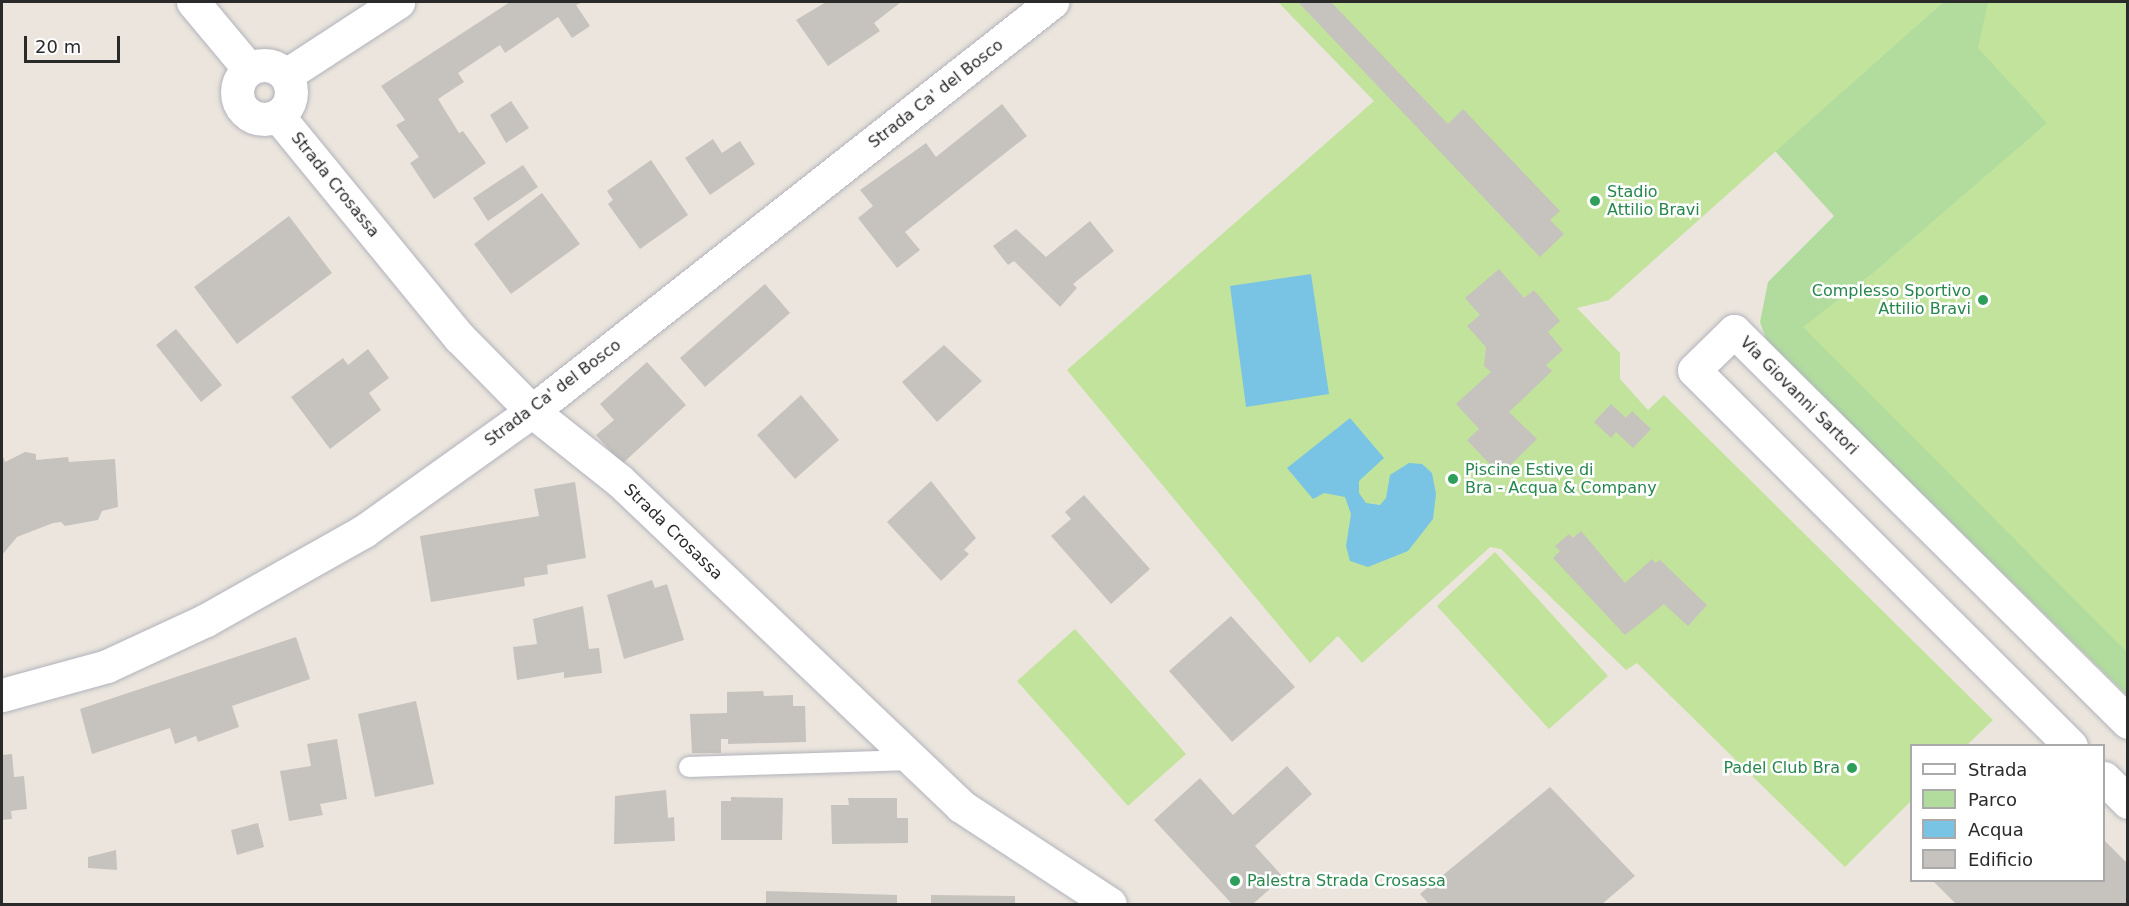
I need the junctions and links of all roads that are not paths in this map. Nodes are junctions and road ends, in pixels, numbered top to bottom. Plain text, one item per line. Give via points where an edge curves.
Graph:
1 (193, 2) edge
2 (398, 2) edge
3 (1052, 2) edge
4 (249, 69) junction
5 (286, 75) junction
6 (278, 116) junction
7 (532, 411) junction
8 (2, 695) edge
9 (2127, 722) edge
10 (2069, 744) edge
11 (911, 760) junction
12 (689, 767) dead end
13 (2105, 780) edge
14 (2127, 802) edge
15 (1110, 904) edge

1 - 4 street
2 - 5 street
3 - 7 street, Strada Ca' del Bosco
4 - 5 street via 269,64
4 - 6 street via 237,86 241,107 258,118
5 - 6 street via 291,97
6 - 7 street, Strada Crosassa via 459,337
7 - 8 street, Strada Ca' del Bosco via 364,531 206,620 107,666
7 - 11 street, Strada Crosassa via 620,481
9 - 10 street, Via Giovanni Sartori via 1734,331 1694,370
11 - 12 lane
11 - 15 street, Strada Crosassa via 962,806
13 - 14 street

